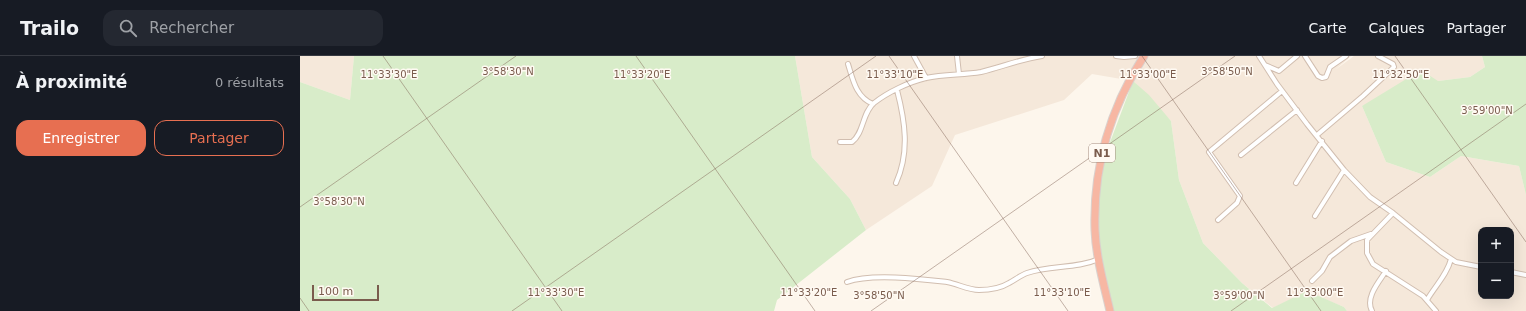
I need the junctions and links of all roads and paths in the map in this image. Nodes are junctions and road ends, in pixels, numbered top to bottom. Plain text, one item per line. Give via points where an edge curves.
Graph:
1 (914, 56) edge
2 (957, 56) edge
3 (1042, 56) edge
4 (1116, 56) edge
5 (1135, 56) edge
6 (1144, 56) edge
7 (1259, 56) edge
8 (1297, 56) edge
9 (1305, 56) edge
10 (1346, 56) edge
11 (1378, 56) edge
12 (848, 64) dead end
13 (1265, 65) junction
14 (959, 74) junction
15 (926, 78) junction
16 (897, 90) junction
17 (1282, 91) junction
18 (873, 104) junction
19 (1297, 110) junction
20 (1317, 134) junction
21 (1322, 140) junction
22 (840, 142) dead end
23 (1242, 155) dead end
24 (1344, 170) junction
25 (896, 183) dead end
26 (1296, 183) dead end
27 (1393, 213) junction
28 (1314, 216) dead end
29 (1218, 220) dead end
30 (1372, 234) junction
31 (1099, 259) junction
32 (1451, 259) junction
33 (1478, 267) edge
34 (1386, 272) junction
35 (1514, 273) edge
36 (1526, 275) edge
37 (1312, 281) dead end
38 (847, 282) dead end
39 (1427, 300) junction
40 (1110, 311) edge
41 (1372, 311) edge
42 (1436, 311) edge

1 - 15 street
2 - 14 street
3 - 14 street via 980,72
4 - 5 street
6 - 31 highway, N1 via 1115,111 1102,150 1095,230
7 - 13 street
8 - 13 street via 1279,70
9 - 10 street via 1322,78 1326,77 1330,67
11 - 20 street via 1394,67
12 - 18 street via 860,96
13 - 17 street
14 - 15 street
15 - 16 street
16 - 18 street
16 - 25 street via 904,119 904,148 903,166
17 - 19 street
17 - 29 street via 1209,152 1240,196 1237,203
18 - 22 street via 863,119 856,139 852,142
19 - 20 street
19 - 23 street
20 - 21 street
21 - 24 street
21 - 26 street
24 - 27 street via 1370,197
24 - 28 street
27 - 30 street
27 - 32 street
30 - 34 street via 1367,240 1367,253 1373,264
30 - 37 street via 1352,241 1330,257
31 - 38 street via 1086,264 1033,271 1006,285 985,290 947,282 877,277 863,277
31 - 40 highway, N1
32 - 33 street
32 - 39 street via 1448,270
34 - 39 street
34 - 41 street via 1370,299
35 - 36 street
39 - 42 street

